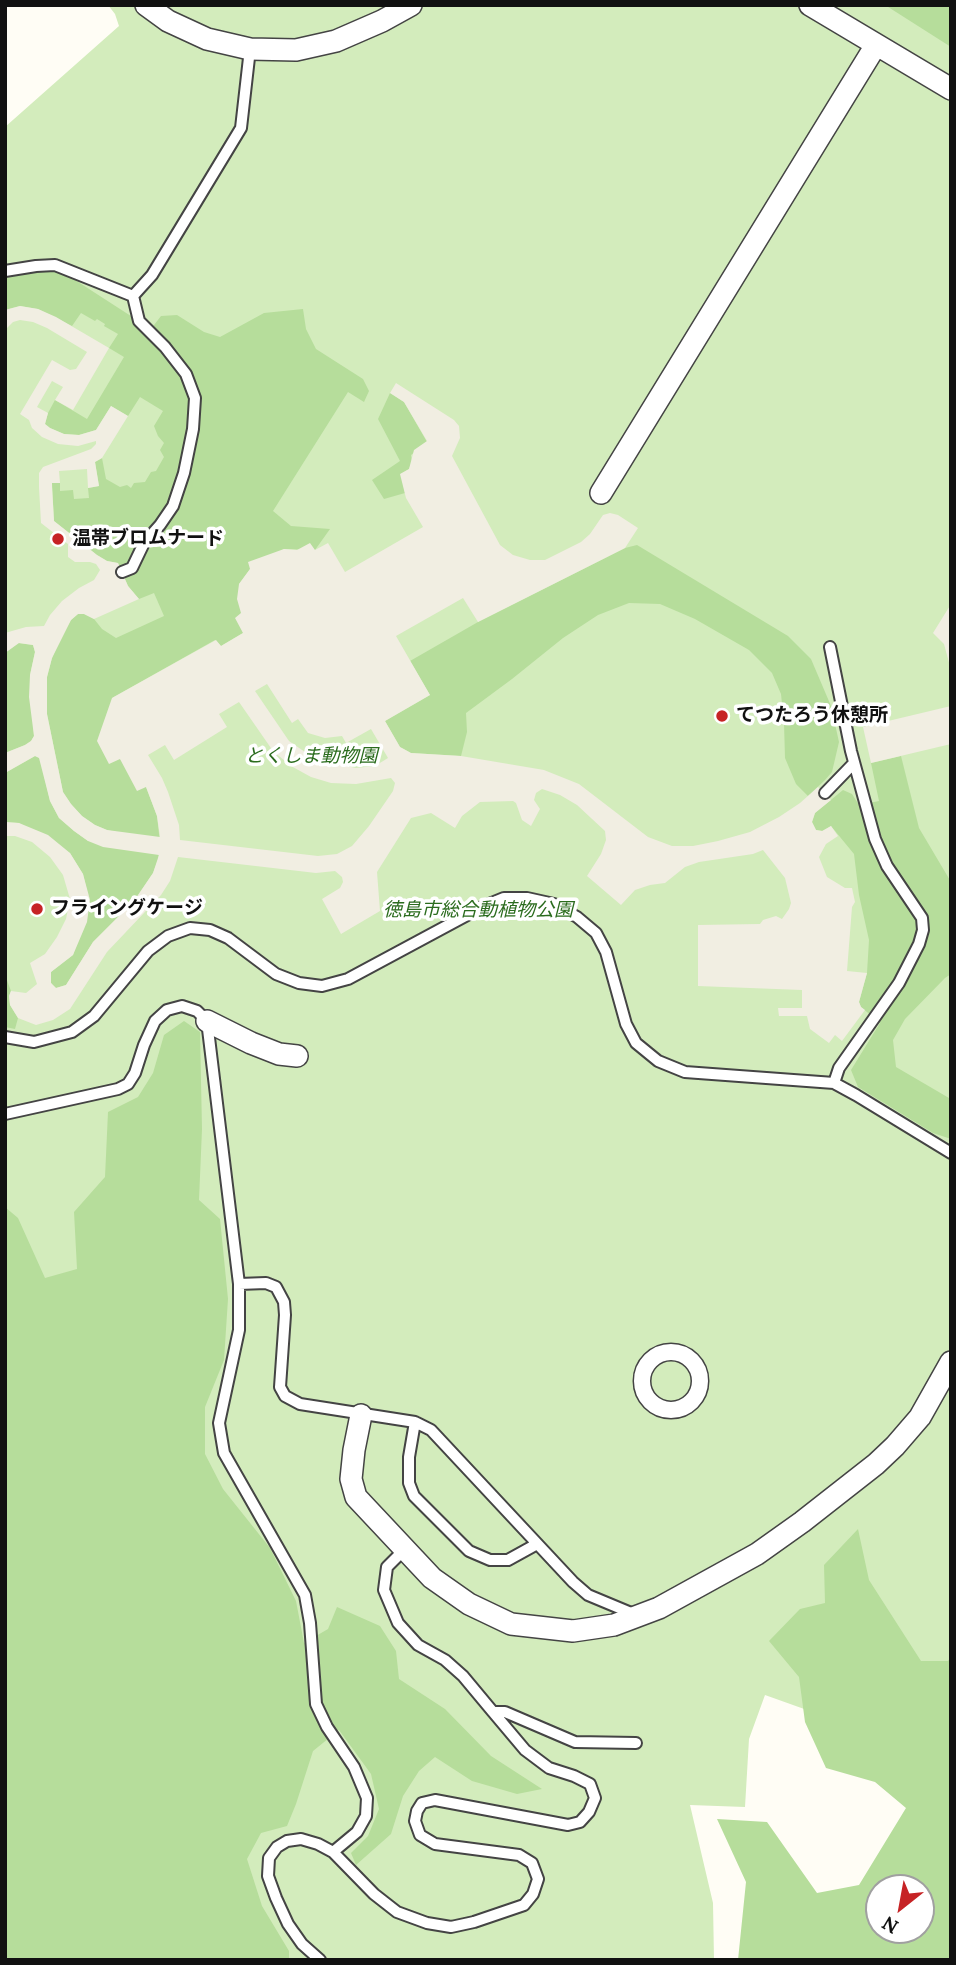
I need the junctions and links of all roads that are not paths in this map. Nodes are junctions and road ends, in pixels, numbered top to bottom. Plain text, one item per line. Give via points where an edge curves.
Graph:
1 (146, 5) edge
2 (810, 5) edge
3 (398, 7) edge
4 (876, 45) junction
5 (250, 49) junction
6 (951, 89) edge
7 (5, 271) edge
8 (133, 296) junction
9 (601, 493) dead end
10 (122, 572) dead end
11 (830, 647) dead end
12 (854, 763) junction
13 (825, 793) dead end
14 (207, 1021) junction
15 (7, 1040) edge
16 (296, 1056) dead end
17 (834, 1083) junction
18 (5, 1114) edge
19 (951, 1153) edge
20 (239, 1284) junction
21 (951, 1362) edge
22 (361, 1415) junction
23 (415, 1422) junction
24 (537, 1544) junction
25 (405, 1549) junction
26 (638, 1616) junction
27 (493, 1712) junction
28 (636, 1743) dead end
29 (333, 1852) junction
30 (320, 1960) edge

1 - 5 street via 207,39
2 - 4 street
3 - 5 street via 336,41 296,50
4 - 6 street
4 - 9 street
5 - 8 lane via 241,128 152,275
7 - 8 lane via 55,265
8 - 10 lane via 139,321 186,374 195,398 193,429 173,506 144,543 132,568
11 - 12 lane
12 - 13 lane
12 - 17 lane via 875,839 922,918 923,930 899,983 839,1068
14 - 16 street via 251,1044
14 - 18 lane via 182,1006 167,1010 155,1021 128,1084
14 - 20 lane
15 - 17 lane via 34,1042 72,1032 94,1016 148,951 168,936 190,928 228,938 276,974 322,986 348,979 482,907 504,898 527,898 554,904 596,933 606,952 626,1024 636,1043 658,1060 684,1072
17 - 19 lane
20 - 22 lane via 276,1287 284,1302 280,1387 285,1396 300,1404
20 - 29 lane via 239,1330 219,1423 224,1453 304,1595 316,1704 367,1798 366,1816 357,1832
21 - 26 street via 920,1417 876,1464 757,1554
22 - 23 lane
22 - 25 street via 351,1479 356,1497
23 - 24 lane via 431,1430
23 - 24 lane via 409,1457 414,1496 468,1551 490,1560 508,1560
24 - 26 lane via 588,1595
25 - 26 street via 460,1598 511,1624 573,1631
25 - 27 lane via 387,1567 384,1590 398,1623 418,1645 463,1676
27 - 28 lane via 505,1712 575,1742
27 - 29 lane via 525,1750 549,1768 590,1784 595,1798 589,1812 580,1822 568,1825 435,1800 422,1803 415,1822 420,1835 435,1844 519,1855 532,1864 538,1879 524,1905 451,1927 427,1923 397,1912
29 - 30 lane via 301,1839 287,1841 269,1858 268,1876 288,1924

